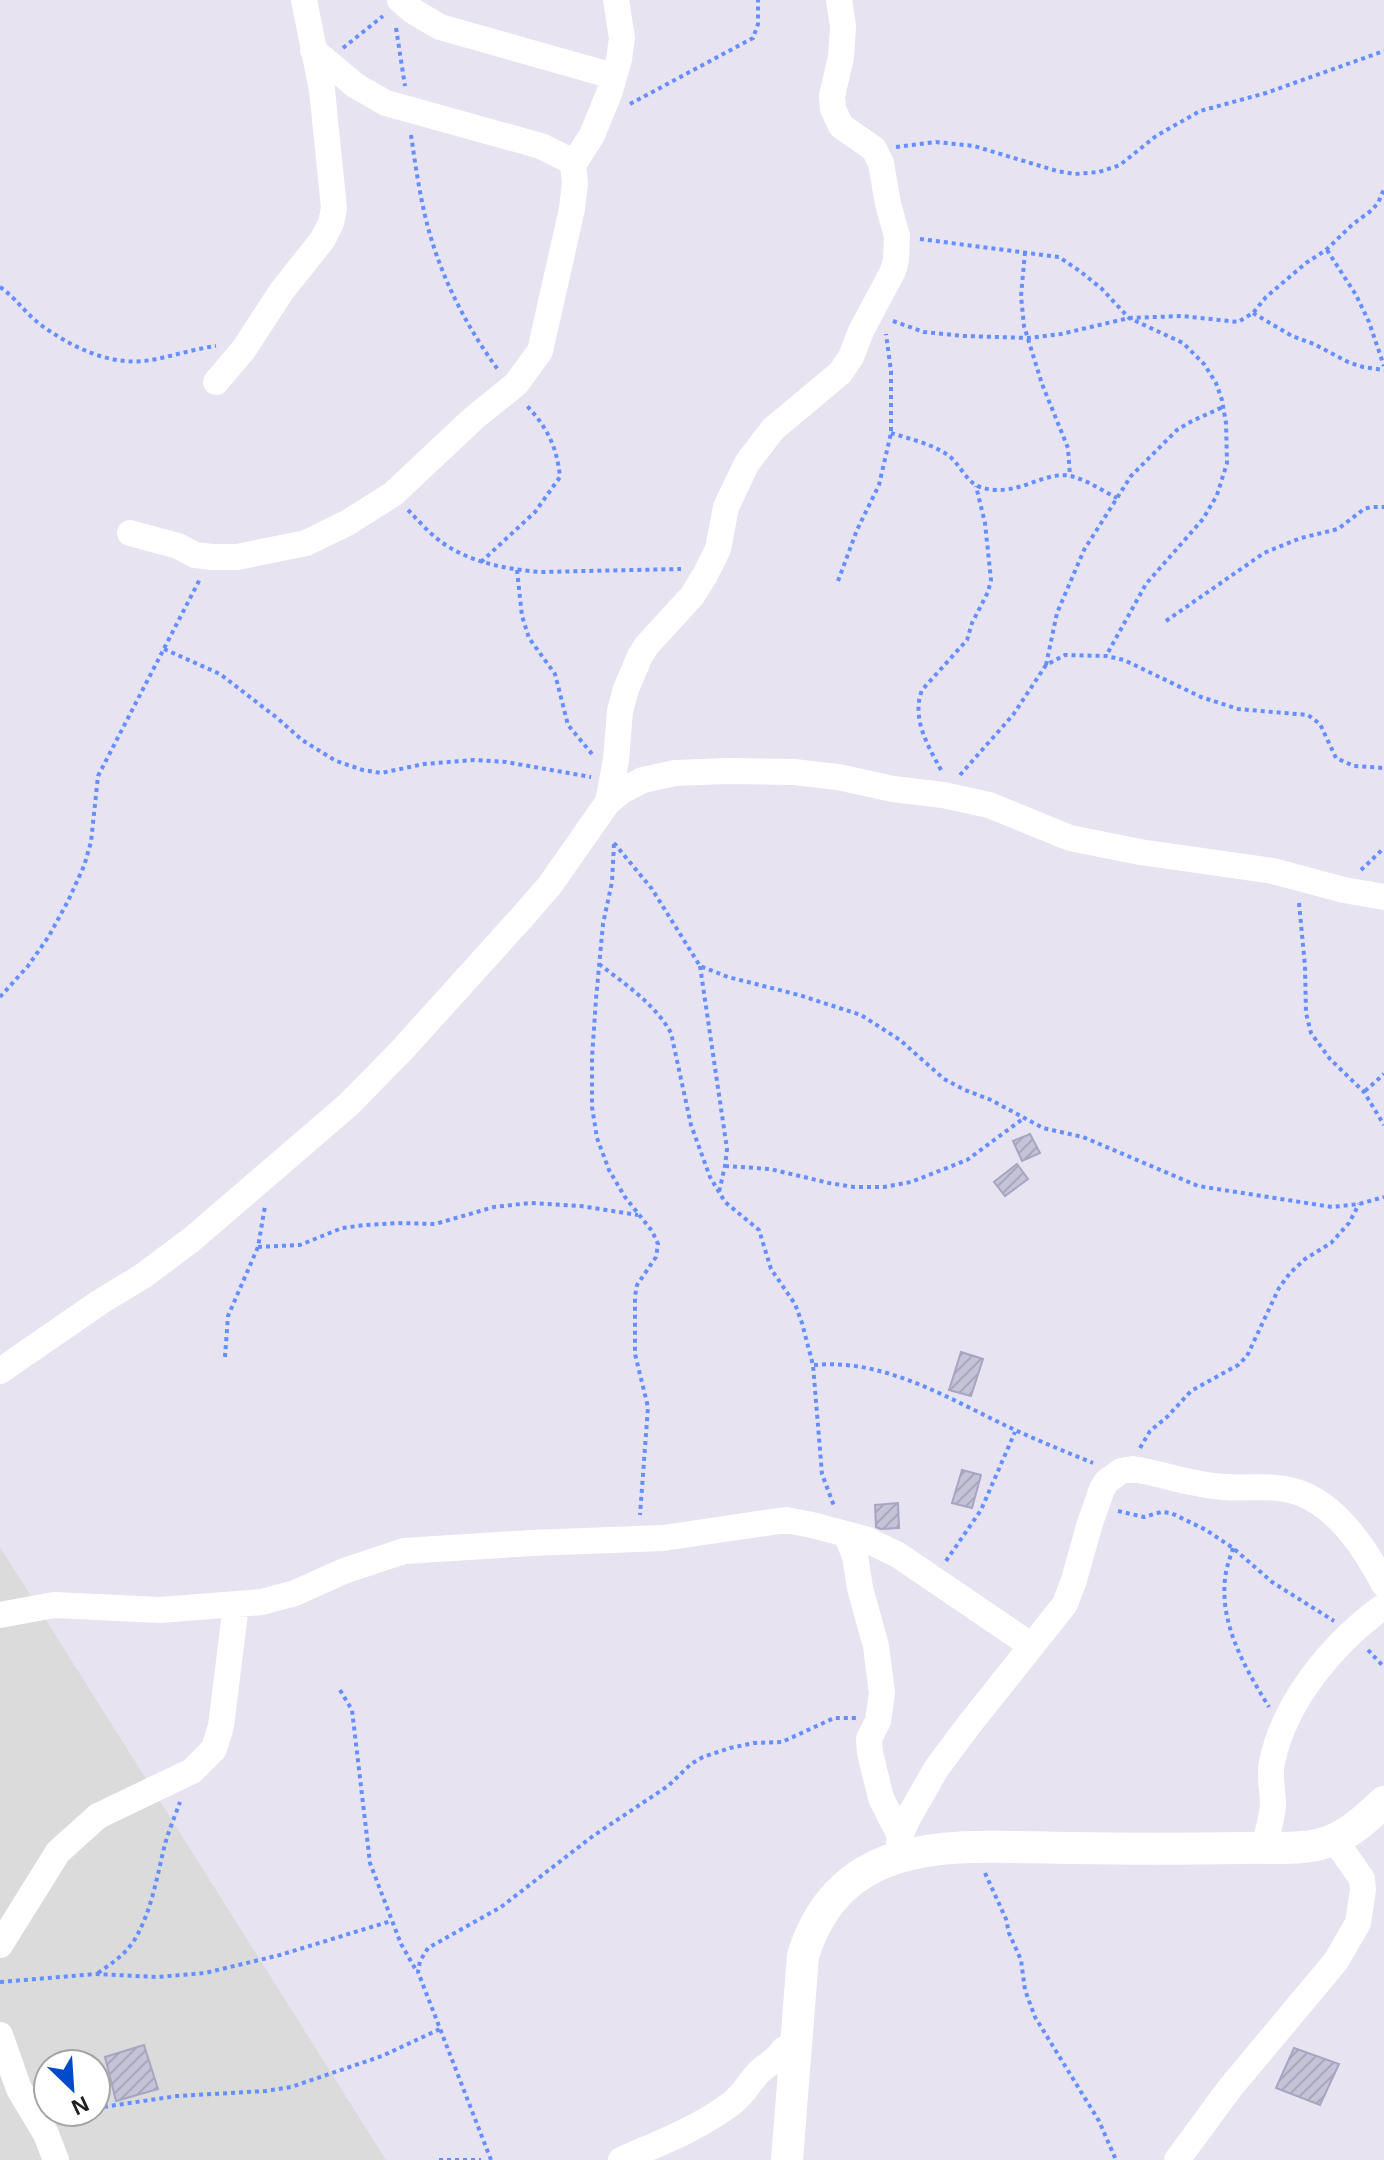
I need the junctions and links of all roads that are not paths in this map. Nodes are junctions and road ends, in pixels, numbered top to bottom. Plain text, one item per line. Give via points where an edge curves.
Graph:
1 (304, 0) edge
2 (616, 0) edge
3 (839, 0) edge
4 (393, 11) edge
5 (321, 58) junction
6 (613, 76) junction
7 (573, 165) junction
8 (216, 382) dead end
9 (130, 533) dead end
10 (610, 786) junction
11 (1384, 897) edge
12 (0, 1371) edge
13 (846, 1534) junction
14 (1384, 1584) edge
15 (236, 1605) junction
16 (1384, 1606) edge
17 (0, 1615) edge
18 (1032, 1646) junction
19 (1384, 1802) edge
20 (1334, 1839) junction
21 (1264, 1847) junction
22 (892, 1850) junction
23 (0, 1945) edge
24 (0, 2035) edge
25 (796, 2045) junction
26 (56, 2160) edge
27 (621, 2160) edge
28 (787, 2160) edge
29 (1177, 2160) edge

1 - 5 street
2 - 6 street via 622,38
3 - 10 street via 843,26 833,109 846,131 874,149 881,163 897,236 896,260 881,307 861,331 840,373 773,429 747,463 726,507 718,549 708,569 692,596 640,656 620,711
4 - 6 street via 413,11 440,27
5 - 7 street via 386,103 541,146
5 - 8 street via 331,223
6 - 7 street via 592,135
7 - 9 street via 572,209 540,351 511,388 393,494 306,543 237,557 195,555
10 - 11 street via 623,790 675,773 727,771 794,772 893,789 946,791 1070,838 1273,871
10 - 12 street via 550,885 348,1105 191,1240
13 - 15 street via 786,1520 663,1538 404,1551 282,1597
13 - 18 street via 898,1555
13 - 22 street via 876,1646 882,1693 870,1753
14 - 18 street via 1351,1533 1304,1494 1125,1471 1107,1481 1065,1604
15 - 17 street via 160,1610 54,1605
15 - 23 street via 214,1749 192,1771 98,1816 58,1852
16 - 21 street via 1348,1634 1282,1728 1271,1766 1273,1806
18 - 22 street via 936,1769
19 - 20 street
20 - 21 street via 1301,1847
20 - 29 street via 1362,1879 1358,1923 1336,1961
21 - 22 street via 970,1847 902,1855
22 - 25 street via 834,1897 811,1932 803,1956
24 - 26 street via 19,2089
25 - 27 street via 757,2073 723,2110
25 - 28 street

